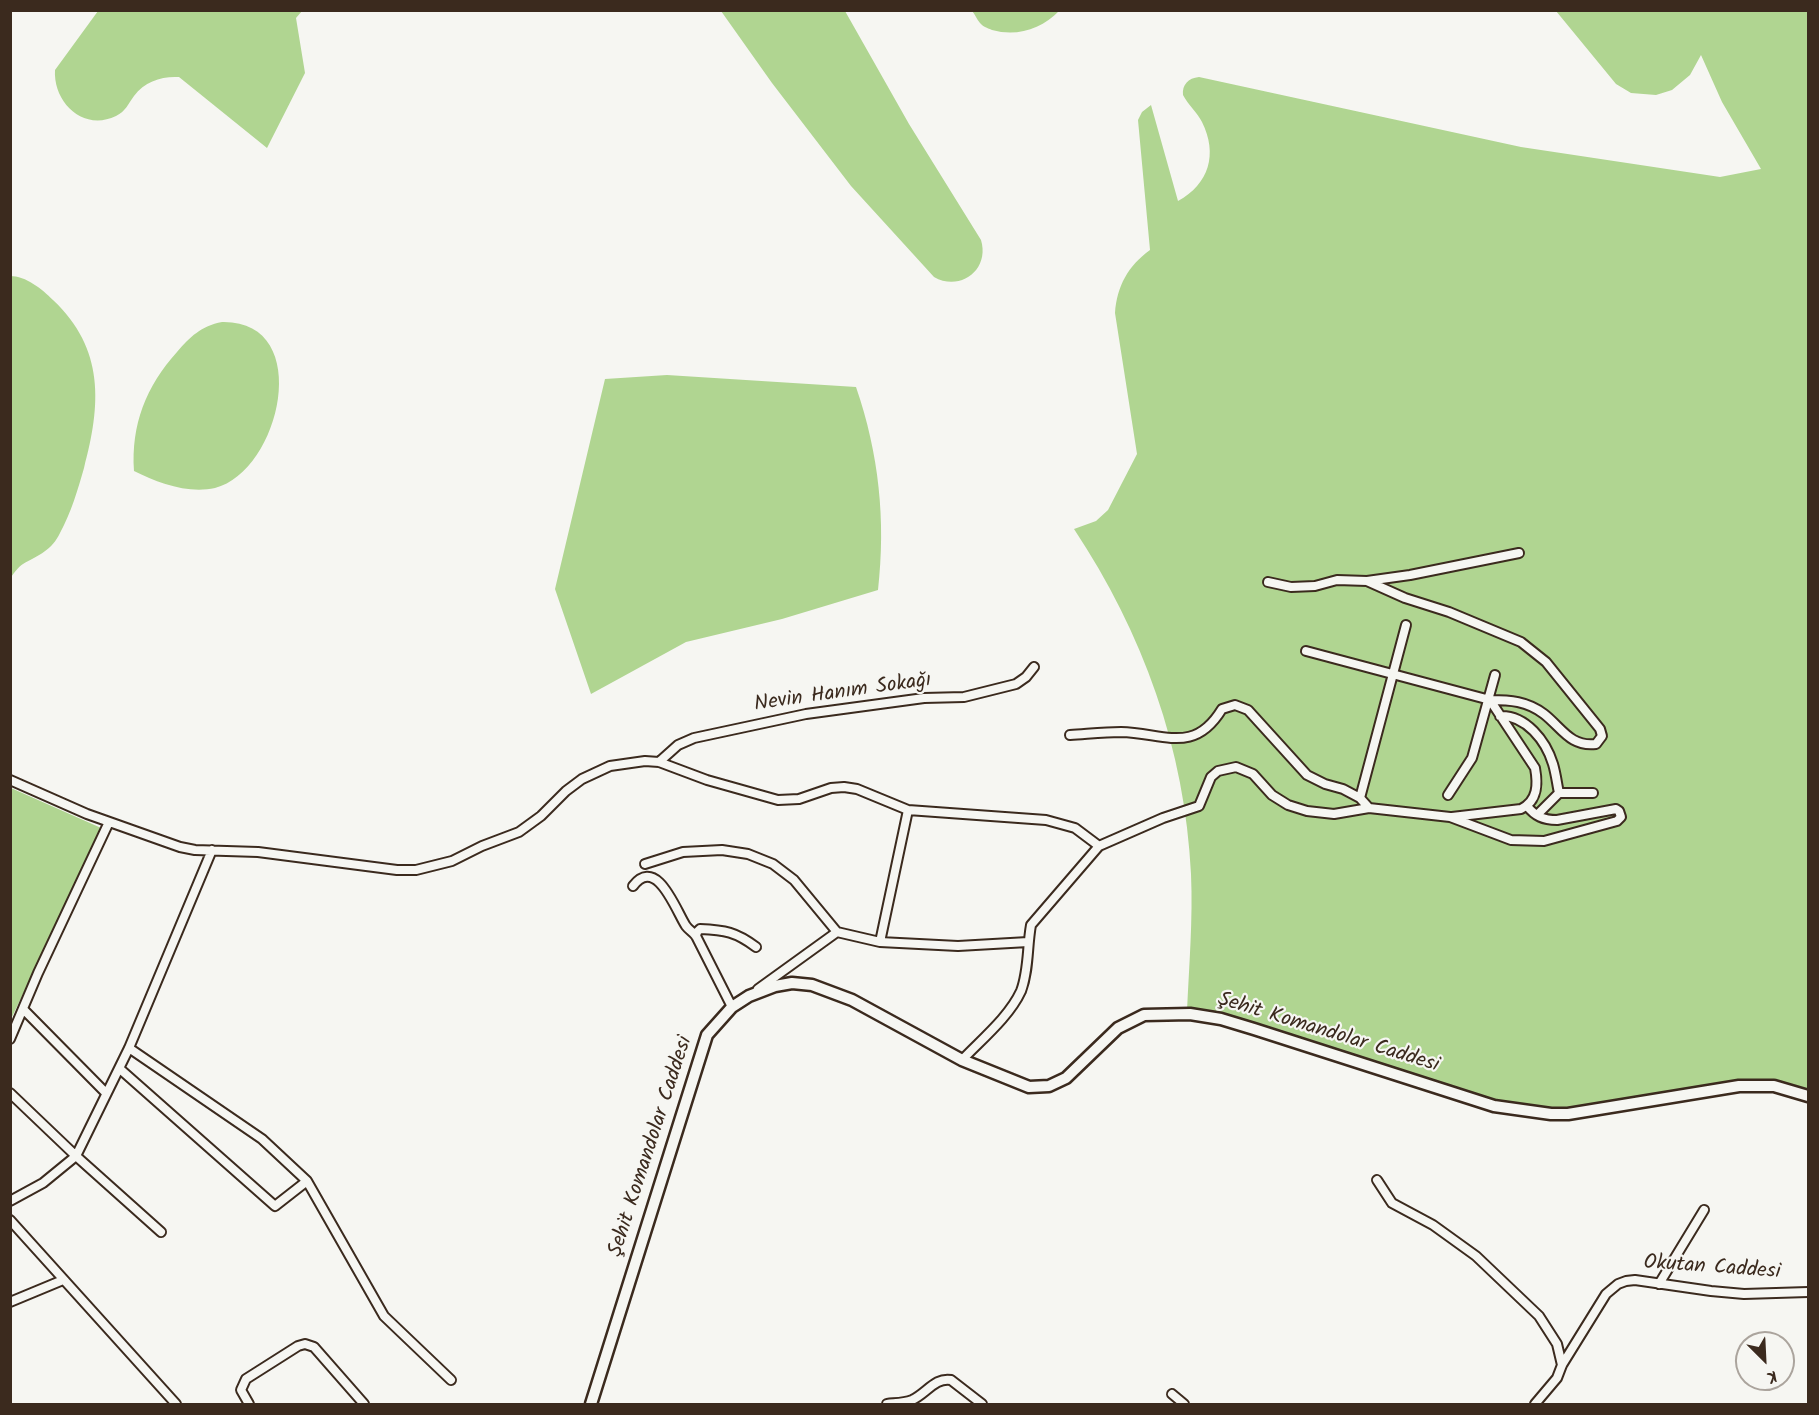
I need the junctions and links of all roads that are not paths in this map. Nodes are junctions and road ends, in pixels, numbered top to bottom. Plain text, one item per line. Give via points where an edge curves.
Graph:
1 (1519, 554) dead end
2 (1367, 581) junction
3 (1268, 582) dead end
4 (1406, 626) dead end
5 (1306, 651) dead end
6 (1034, 667) dead end
7 (1392, 674) junction
8 (1495, 675) dead end
9 (1490, 700) junction
10 (1500, 716) junction
11 (1070, 735) dead end
12 (659, 762) junction
13 (10, 780) edge
14 (1559, 793) junction
15 (1593, 793) dead end
16 (1448, 795) dead end
17 (1360, 798) junction
18 (1527, 806) junction
19 (1369, 808) junction
20 (908, 810) junction
21 (1537, 815) junction
22 (1450, 817) junction
23 (109, 822) junction
24 (1100, 846) junction
25 (212, 850) junction
26 (645, 864) dead end
27 (633, 886) dead end
28 (837, 932) junction
29 (696, 936) junction
30 (880, 942) junction
31 (1028, 942) junction
32 (756, 948) dead end
33 (749, 996) junction
34 (732, 1007) junction
35 (24, 1010) junction
36 (10, 1039) edge
37 (129, 1048) junction
38 (962, 1059) junction
39 (120, 1069) junction
40 (10, 1093) edge
41 (106, 1093) junction
42 (1809, 1096) edge
43 (76, 1156) junction
44 (1377, 1180) dead end
45 (307, 1181) junction
46 (10, 1201) edge
47 (1704, 1210) dead end
48 (10, 1220) edge
49 (161, 1232) dead end
50 (63, 1280) junction
51 (1659, 1284) junction
52 (1809, 1292) edge
53 (10, 1302) edge
54 (1562, 1365) junction
55 (451, 1380) dead end
56 (1172, 1394) dead end
57 (176, 1404) edge
58 (249, 1404) edge
59 (364, 1404) edge
60 (591, 1404) edge
61 (887, 1404) edge
62 (982, 1404) edge
63 (1184, 1404) edge
64 (1535, 1404) edge

1 - 2 street
2 - 3 street via 1337,580 1291,587
2 - 9 street via 1521,642 1546,662 1600,729 1601,739 1596,744 1579,744 1534,708 1516,700
4 - 7 street
5 - 7 street
6 - 12 street, Nevin Hanım Sokağı via 1016,684 963,697 806,714 694,738 678,745
7 - 9 street
7 - 17 street
8 - 9 street
9 - 10 street
9 - 16 street via 1472,758
10 - 14 street via 1524,722 1541,741 1553,763
10 - 18 street via 1535,768 1535,796
11 - 17 street via 1122,732 1175,740 1190,738 1203,731 1222,709 1235,705 1248,710 1307,776
12 - 20 street via 778,800 799,799 844,787
12 - 25 street via 628,762 596,771 566,791 531,825 436,866 397,870
13 - 23 street
14 - 15 street
14 - 21 street
17 - 19 street
18 - 21 street
18 - 22 street
19 - 22 street
19 - 24 street via 1334,814 1306,811 1272,795 1253,774 1227,768 1211,777 1199,806
20 - 24 street via 1046,820 1075,828
20 - 30 street
21 - 22 street via 1557,820 1616,809 1621,813 1617,821 1544,841 1512,840
23 - 25 street via 180,848
23 - 35 street
24 - 31 street via 1031,925
25 - 37 street
26 - 28 street via 682,852 722,850 748,854 773,864 794,880
27 - 29 street via 641,879 658,881
28 - 30 street
28 - 33 street
29 - 32 street via 700,929 723,929
29 - 34 street
30 - 31 street via 958,946
31 - 38 street via 1028,962 1020,991 1003,1017
33 - 34 main road, Şehit Komandolar Caddesi
33 - 38 main road, Şehit Komandolar Caddesi via 792,983 812,985 852,1000
34 - 60 main road, Şehit Komandolar Caddesi via 707,1035
35 - 36 street
35 - 41 street
37 - 39 street
37 - 45 street via 262,1139
38 - 42 main road, Şehit Komandolar Caddesi via 1029,1087 1049,1086 1066,1078 1118,1028 1144,1016 1190,1014 1254,1029 1494,1106 1533,1112 1568,1114 1738,1086 1774,1086
39 - 41 street
39 - 45 street via 275,1206
40 - 43 street
41 - 43 street
43 - 46 street via 43,1183
43 - 49 street
44 - 54 street via 1392,1203 1476,1256 1539,1316 1557,1344
45 - 55 street via 384,1316
47 - 51 street
48 - 50 street
50 - 53 street
50 - 57 street
51 - 52 street, Okutan Caddesi via 1744,1294
51 - 54 street, Okutan Caddesi via 1635,1280 1612,1288
54 - 64 street, Okutan Caddesi via 1557,1378
56 - 63 street
58 - 59 street via 241,1390 246,1379 305,1344 314,1347
61 - 62 street via 914,1399 946,1379

